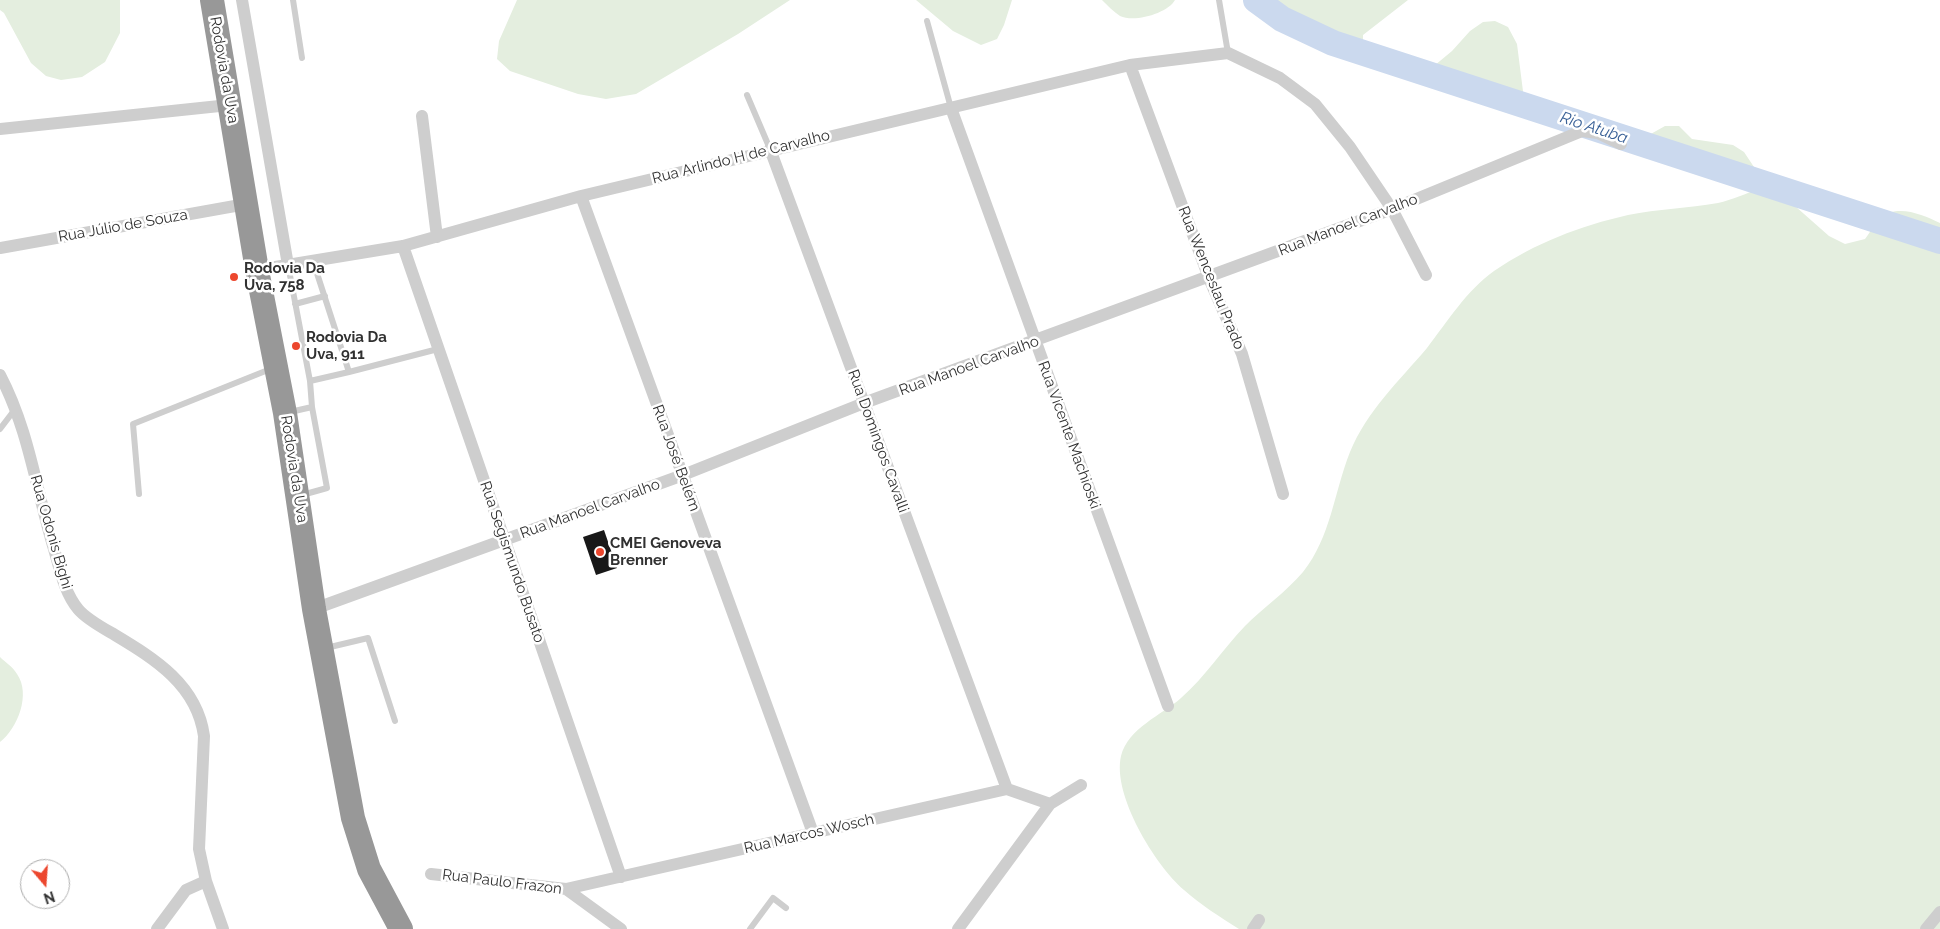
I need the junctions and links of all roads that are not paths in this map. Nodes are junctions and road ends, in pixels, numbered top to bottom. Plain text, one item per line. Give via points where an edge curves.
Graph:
1 (212, 0) edge
2 (242, 0) edge
3 (292, 0) edge
4 (1220, 0) edge
5 (927, 21) dead end
6 (1228, 54) junction
7 (302, 58) dead end
8 (1130, 65) junction
9 (747, 95) dead end
10 (229, 105) junction
11 (950, 108) junction
12 (422, 116) dead end
13 (0, 129) edge
14 (1621, 144) dead end
15 (770, 149) junction
16 (581, 196) junction
17 (246, 204) junction
18 (1392, 209) junction
19 (437, 237) junction
20 (403, 246) junction
21 (0, 248) edge
22 (313, 261) junction
23 (288, 265) junction
24 (257, 270) junction
25 (1426, 275) dead end
26 (1209, 278) junction
27 (326, 296) junction
28 (295, 304) junction
29 (1034, 342) junction
30 (438, 349) junction
31 (276, 366) junction
32 (349, 372) junction
33 (0, 375) edge
34 (310, 381) junction
35 (864, 403) junction
36 (312, 407) junction
37 (16, 408) junction
38 (285, 413) junction
39 (0, 429) edge
40 (682, 475) junction
41 (139, 494) dead end
42 (1283, 494) dead end
43 (298, 496) junction
44 (504, 540) junction
45 (314, 608) junction
46 (322, 649) junction
47 (1168, 706) dead end
48 (395, 721) dead end
49 (1081, 785) dead end
50 (1007, 788) junction
51 (1050, 804) junction
52 (813, 833) junction
53 (431, 874) dead end
54 (621, 877) junction
55 (206, 881) junction
56 (566, 889) junction
57 (786, 908) dead end
58 (1940, 912) edge
59 (157, 929) edge
60 (223, 929) edge
61 (401, 929) edge
62 (621, 929) edge
63 (750, 929) edge
64 (958, 929) edge
65 (1926, 929) edge

1 - 10 highway, Rodovia da Uva
2 - 23 street
3 - 7 lane
4 - 6 lane
5 - 11 lane
6 - 8 street, Rua Arlindo H de Carvalho
6 - 18 street via 1280,78 1315,104 1350,147
8 - 11 street, Rua Arlindo H de Carvalho
8 - 26 street, Rua Wenceslau Prado
9 - 15 lane, Rua Domingos Cavalli
10 - 13 street
10 - 17 highway, Rodovia da Uva
11 - 15 street, Rua Arlindo H de Carvalho
11 - 29 street, Rua Vicente Machioski
12 - 19 street
14 - 18 street, Rua Manoel Carvalho via 1598,133 1582,131
15 - 16 street, Rua Arlindo H de Carvalho
15 - 35 street, Rua Domingos Cavalli
16 - 19 street, Rua Arlindo H de Carvalho
16 - 40 street, Rua José Belém
17 - 21 street, Rua Júlio de Souza
17 - 24 highway, Rodovia da Uva
18 - 25 street
18 - 26 street, Rua Manoel Carvalho
19 - 20 street, Rua Arlindo H de Carvalho
20 - 22 street, Rua Arlindo H de Carvalho
20 - 30 street, Rua Segismundo Busato
22 - 23 street, Rua Arlindo H de Carvalho
22 - 27 lane
23 - 24 street, Rua Arlindo H de Carvalho
23 - 28 lane
24 - 31 highway, Rodovia da Uva
26 - 29 street, Rua Manoel Carvalho
26 - 42 street, Rua Wenceslau Prado via 1242,354
27 - 28 lane
27 - 32 lane
28 - 34 lane
29 - 35 street, Rua Manoel Carvalho
29 - 47 street, Rua Vicente Machioski
30 - 32 lane
30 - 44 street, Rua Segismundo Busato
31 - 38 highway, Rodovia da Uva
31 - 41 lane via 133,424
32 - 34 lane
33 - 37 street, Rua Odonis Bighi
34 - 36 lane
35 - 40 street, Rua Manoel Carvalho
35 - 50 street, Rua Domingos Cavalli
36 - 38 lane
36 - 43 lane via 327,488
37 - 39 lane
37 - 55 street, Rua Odonis Bighi via 67,592 78,610 163,665 189,696 202,718 200,849
38 - 43 highway, Rodovia da Uva
40 - 44 street, Rua Manoel Carvalho
40 - 52 street, Rua José Belém
43 - 45 highway, Rodovia da Uva
44 - 45 street, Rua Manoel Carvalho
44 - 54 street, Rua Segismundo Busato
45 - 46 highway, Rodovia da Uva
46 - 48 lane via 368,638
46 - 61 highway, Rodovia da Uva via 353,818 369,869
49 - 51 street
50 - 51 street
50 - 52 street, Rua Marcos Wosch
51 - 64 street
52 - 54 street, Rua Marcos Wosch
53 - 56 street, Rua Paulo Frazon
54 - 56 street, Rua Marcos Wosch
55 - 59 street via 186,890
55 - 60 street, Rua Odonis Bighi
56 - 62 street, Rua Paulo Frazon
57 - 63 lane via 773,898
58 - 65 street

